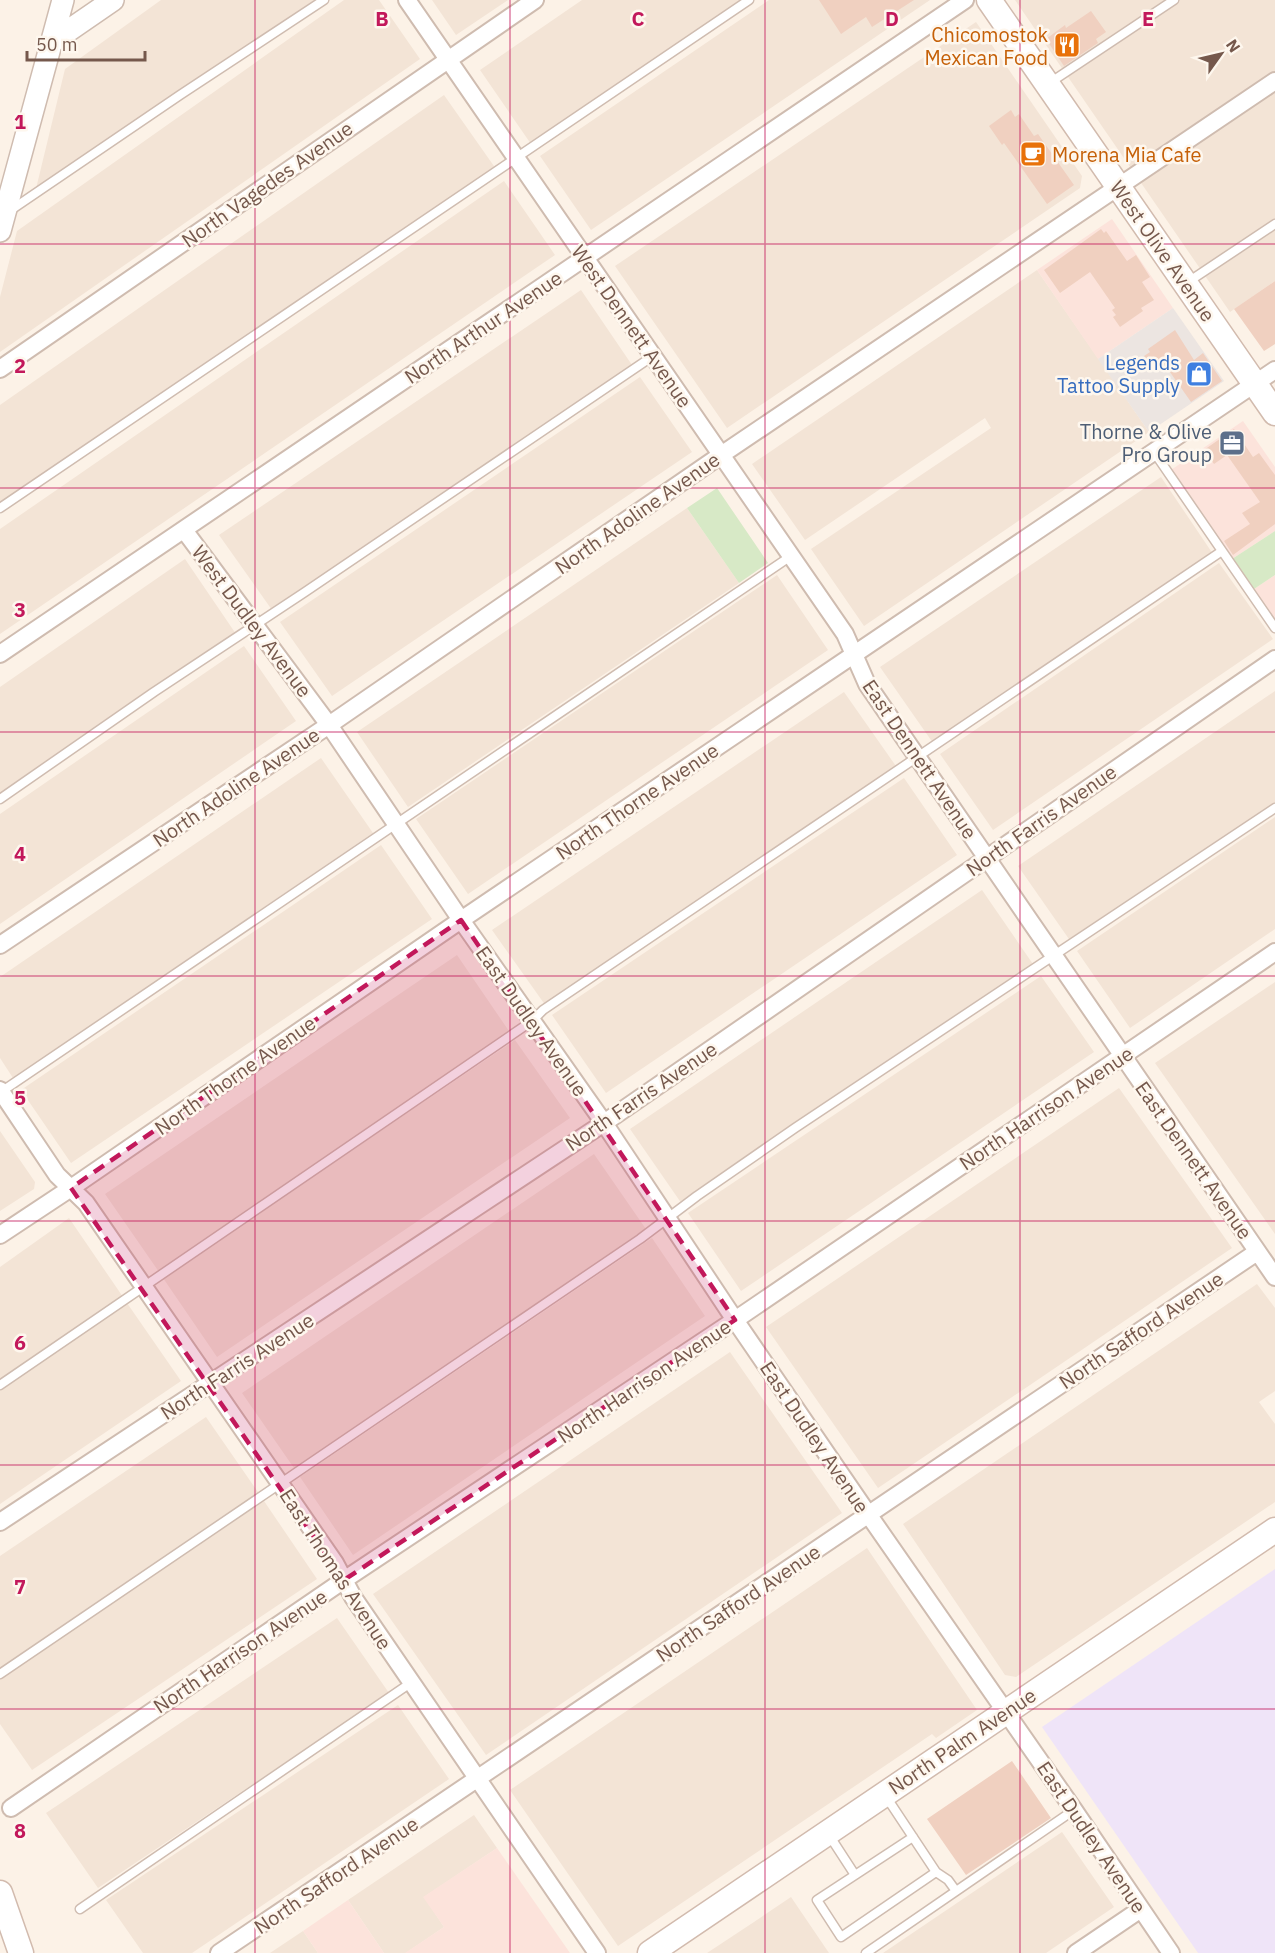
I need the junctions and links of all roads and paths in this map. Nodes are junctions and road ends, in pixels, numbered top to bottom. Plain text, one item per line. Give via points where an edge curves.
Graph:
1 (63, 0) edge
2 (113, 0) edge
3 (324, 0) edge
4 (407, 0) edge
5 (535, 0) edge
6 (749, 0) edge
7 (965, 0) edge
8 (989, 0) edge
9 (1174, 0) edge
10 (52, 42) junction
11 (448, 59) junction
12 (1275, 81) edge
13 (1047, 84) junction
14 (516, 158) junction
15 (1119, 187) junction
16 (2, 223) edge
17 (1275, 224) edge
18 (585, 258) junction
19 (1185, 284) junction
20 (653, 356) junction
21 (0, 369) edge
22 (1275, 370) edge
23 (1255, 384) junction
24 (1275, 413) edge
25 (1154, 452) junction
26 (721, 455) junction
27 (0, 508) edge
28 (184, 530) junction
29 (1222, 551) junction
30 (791, 556) junction
31 (254, 625) junction
32 (1275, 628) edge
33 (0, 654) edge
34 (854, 655) junction
35 (1275, 659) edge
36 (329, 725) junction
37 (918, 758) junction
38 (0, 799) edge
39 (1275, 808) edge
40 (396, 824) junction
41 (986, 858) junction
42 (461, 920) junction
43 (0, 945) edge
44 (1275, 952) edge
45 (1054, 956) junction
46 (532, 1020) junction
47 (1122, 1056) junction
48 (0, 1091) edge
49 (604, 1123) junction
50 (71, 1188) junction
51 (668, 1219) junction
52 (0, 1235) edge
53 (1257, 1252) junction
54 (1275, 1277) edge
55 (144, 1286) junction
56 (735, 1320) junction
57 (211, 1383) junction
58 (0, 1385) edge
59 (279, 1483) junction
60 (868, 1515) junction
61 (0, 1522) edge
62 (1275, 1530) edge
63 (344, 1580) junction
64 (0, 1674) edge
65 (412, 1682) junction
66 (1005, 1711) junction
67 (478, 1779) junction
68 (884, 1794) junction
69 (12, 1808) dead end
70 (1074, 1810) junction
71 (827, 1833) junction
72 (913, 1837) junction
73 (936, 1872) junction
74 (855, 1875) junction
75 (956, 1891) junction
76 (0, 1893) edge
77 (80, 1909) dead end
78 (1141, 1909) junction
79 (21, 1953) edge
80 (219, 1953) edge
81 (597, 1953) edge
82 (650, 1953) edge
83 (866, 1953) edge
84 (1076, 1953) edge
85 (1171, 1953) edge

1 - 10 street
2 - 10 street
3 - 16 lane via 190,88
4 - 11 street, West Dennett Avenue
5 - 11 street, North Vagedes Avenue
6 - 14 lane
7 - 18 street, North Arthur Avenue
8 - 13 main road, West Olive Avenue
9 - 13 lane
10 - 16 street
11 - 14 street, West Dennett Avenue
11 - 21 street, North Vagedes Avenue
12 - 15 street, North Adoline Avenue
13 - 15 main road, West Olive Avenue
14 - 18 street, West Dennett Avenue
14 - 27 lane
15 - 19 main road, West Olive Avenue
15 - 26 street, North Adoline Avenue
17 - 19 lane
18 - 20 street, West Dennett Avenue
18 - 28 street, North Arthur Avenue
19 - 23 main road, West Olive Avenue
20 - 26 street, West Dennett Avenue
20 - 31 lane
22 - 23 street, North Thorne Avenue
23 - 24 main road, West Olive Avenue
23 - 25 street, North Thorne Avenue
25 - 29 lane
25 - 34 street, North Thorne Avenue
26 - 30 street, West Dennett Avenue
26 - 36 street, North Adoline Avenue
28 - 31 street, West Dudley Avenue
28 - 33 street, North Arthur Avenue
29 - 32 lane
29 - 37 lane
30 - 34 street, West Dennett Avenue via 845,634
30 - 40 lane
31 - 36 street, West Dudley Avenue
31 - 38 lane
34 - 37 street, East Dennett Avenue via 867,684
34 - 42 street, North Thorne Avenue
35 - 41 street, North Farris Avenue
36 - 40 street, West Dudley Avenue
36 - 43 street, North Adoline Avenue
37 - 41 street, East Dennett Avenue
37 - 46 lane
39 - 45 lane
40 - 42 street, West Dudley Avenue
40 - 48 lane
41 - 45 street, East Dennett Avenue
41 - 49 street, North Farris Avenue
42 - 46 street, East Dudley Avenue
42 - 50 street, North Thorne Avenue
44 - 47 street, North Harrison Avenue
45 - 47 street, East Dennett Avenue
45 - 51 lane via 795,1128
46 - 49 street, East Dudley Avenue
46 - 55 lane
47 - 53 street, East Dennett Avenue
47 - 56 street, North Harrison Avenue
48 - 50 street, East Thomas Avenue via 57,1175
49 - 51 street, East Dudley Avenue
49 - 57 street, North Farris Avenue
50 - 52 street, North Thorne Avenue
50 - 55 street, East Thomas Avenue via 86,1203
51 - 56 street, East Dudley Avenue
51 - 59 lane
53 - 54 street, East Dennett Avenue
53 - 60 street, North Safford Avenue
55 - 57 street, East Thomas Avenue
55 - 58 lane
56 - 60 street, East Dudley Avenue
56 - 63 street, North Harrison Avenue
57 - 59 street, East Thomas Avenue
57 - 61 street, North Farris Avenue
59 - 63 street, East Thomas Avenue
59 - 64 lane
60 - 66 street, East Dudley Avenue
60 - 67 street, North Safford Avenue
62 - 66 main road, North Palm Avenue
63 - 65 street, East Thomas Avenue
63 - 69 street, North Harrison Avenue
65 - 67 street, East Thomas Avenue
65 - 77 lane
66 - 68 main road, North Palm Avenue
66 - 70 street, East Dudley Avenue
67 - 80 street, North Safford Avenue
67 - 81 street, East Thomas Avenue
68 - 71 main road, North Palm Avenue
68 - 72 lane
70 - 75 lane
70 - 78 street, East Dudley Avenue
71 - 74 lane
71 - 82 main road, North Palm Avenue
72 - 73 lane
72 - 74 lane
73 - 74 lane via 841,1937 817,1900
73 - 75 lane
75 - 83 lane
76 - 79 main road
78 - 84 street
78 - 85 street, East Dudley Avenue

